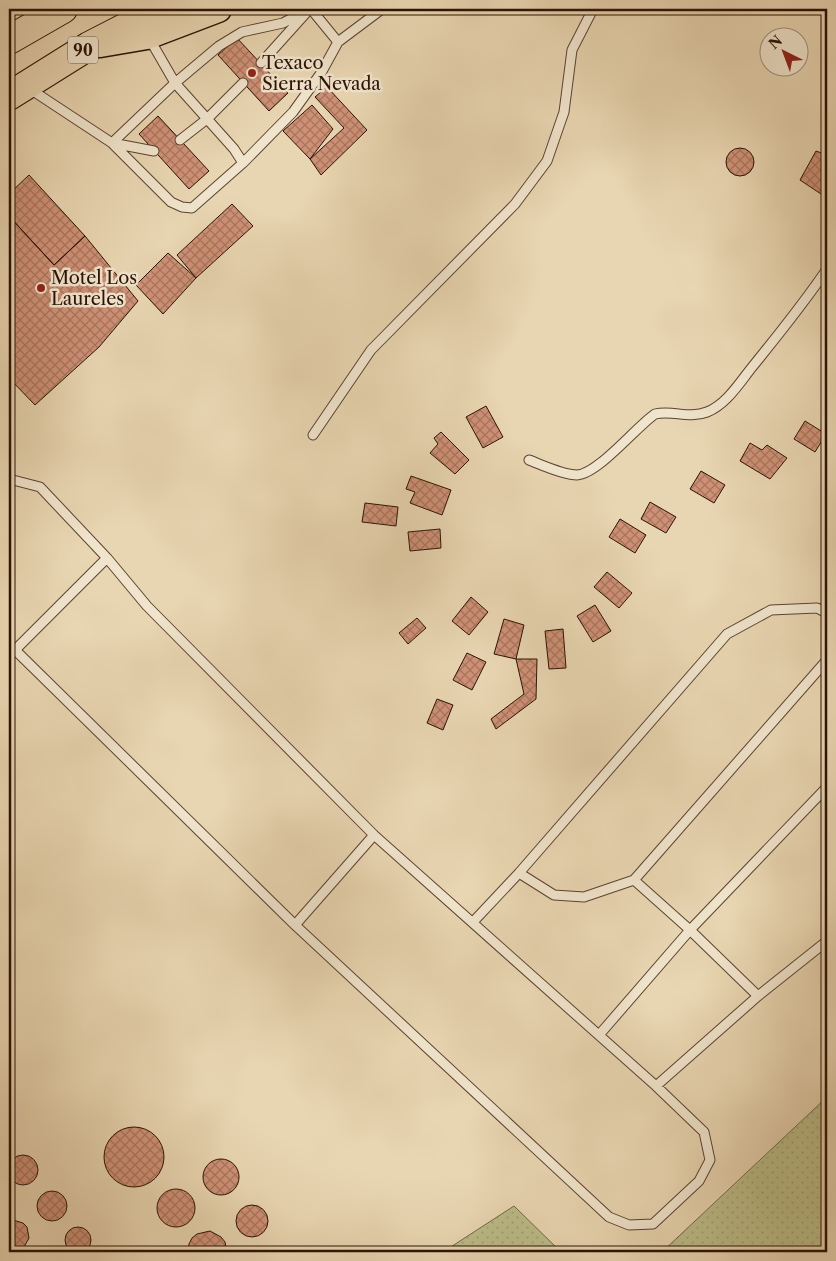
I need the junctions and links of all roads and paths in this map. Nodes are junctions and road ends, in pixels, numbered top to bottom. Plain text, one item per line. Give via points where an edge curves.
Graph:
1 (63, 9) edge
2 (161, 9) edge
3 (218, 9) edge
4 (310, 9) edge
5 (382, 9) edge
6 (589, 10) edge
7 (148, 36) junction
8 (9, 40) edge
9 (338, 42) junction
10 (89, 46) junction
11 (261, 63) dead end
12 (175, 83) junction
13 (243, 83) dead end
14 (17, 91) edge
15 (207, 119) junction
16 (180, 140) dead end
17 (112, 143) junction
18 (154, 151) dead end
19 (244, 163) junction
20 (827, 269) edge
21 (313, 435) dead end
22 (529, 460) dead end
23 (9, 479) edge
24 (107, 558) junction
25 (827, 613) edge
26 (12, 647) edge
27 (827, 660) edge
28 (827, 787) edge
29 (374, 835) junction
30 (518, 873) junction
31 (634, 880) junction
32 (473, 922) junction
33 (295, 925) junction
34 (690, 930) junction
35 (827, 941) edge
36 (758, 996) junction
37 (598, 1035) junction
38 (656, 1086) junction

1 - 8 highway
2 - 10 highway, 90
3 - 7 main road
4 - 9 lane
4 - 11 lane
4 - 12 lane via 283,23 242,32 219,46
5 - 9 lane
6 - 21 lane via 572,50 564,112 547,161 514,204 371,350
7 - 10 main road
7 - 12 lane
9 - 19 lane via 293,112
10 - 14 highway, 90
12 - 15 lane
12 - 17 lane
13 - 15 lane
14 - 17 lane
15 - 16 lane
15 - 19 lane
17 - 18 lane
17 - 19 lane via 171,202 182,207 192,208
20 - 22 lane via 801,307 726,399 708,411 690,415 666,411 654,414 592,469 577,475
23 - 24 lane via 40,487
24 - 26 lane
24 - 29 lane via 148,606
25 - 30 lane via 817,608 771,610 727,634
26 - 33 lane
27 - 31 lane
28 - 34 lane
29 - 32 lane
29 - 33 lane
30 - 31 lane via 554,895 584,897
30 - 32 lane
31 - 34 lane
32 - 37 lane
33 - 38 lane via 609,1217 629,1225 652,1224 699,1181 710,1160 704,1132
34 - 36 lane
34 - 37 lane
35 - 36 lane
36 - 38 lane
37 - 38 lane

